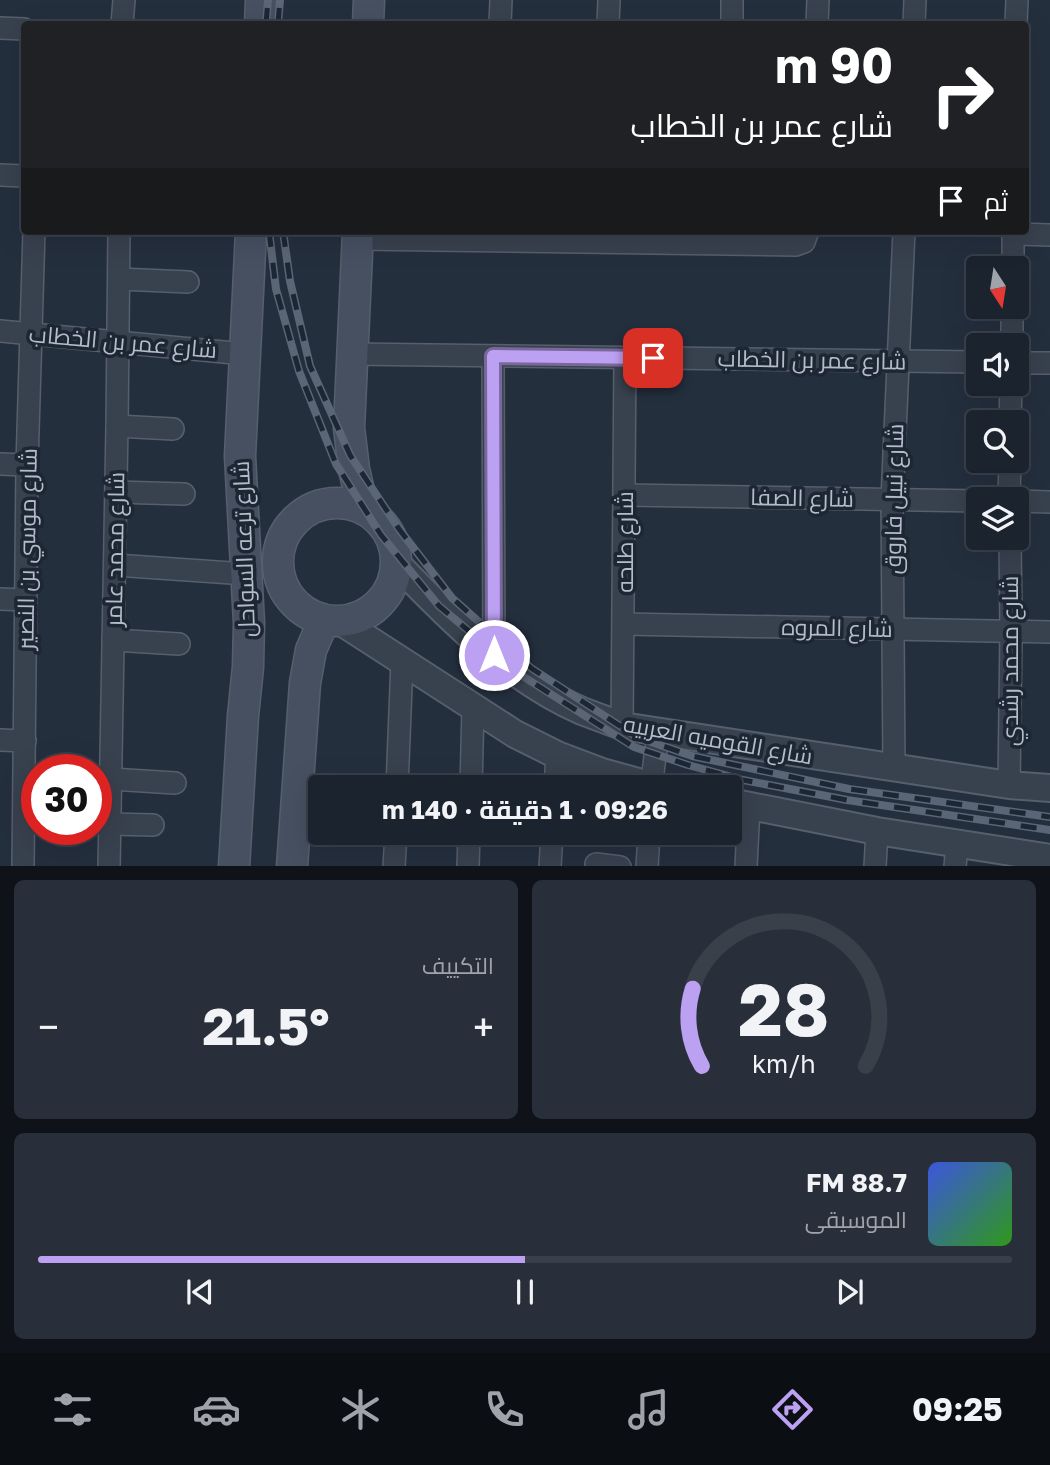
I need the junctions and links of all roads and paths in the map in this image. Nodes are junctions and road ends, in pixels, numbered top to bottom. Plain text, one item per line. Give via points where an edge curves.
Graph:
1 (124, 0) edge
2 (261, 0) edge
3 (369, 0) edge
4 (501, 0) edge
5 (609, 0) edge
6 (732, 0) edge
7 (818, 0) edge
8 (915, 0) edge
9 (1017, 0) edge
10 (122, 21) edge
11 (260, 21) edge
12 (368, 21) edge
13 (500, 21) edge
14 (608, 21) edge
15 (732, 21) edge
16 (817, 21) edge
17 (914, 21) edge
18 (1016, 21) edge
19 (0, 29) edge
20 (21, 29) edge
21 (0, 175) edge
22 (21, 176) edge
23 (1029, 234) edge
24 (34, 235) edge
25 (118, 235) edge
26 (251, 235) edge
27 (358, 235) edge
28 (904, 235) edge
29 (1013, 235) edge
30 (1050, 235) edge
31 (490, 236) edge
32 (806, 237) edge
33 (1013, 256) edge
34 (119, 279) junction
35 (188, 282) dead end
36 (0, 331) edge
37 (32, 333) junction
38 (118, 341) junction
39 (245, 354) junction
40 (351, 354) junction
41 (493, 356) junction
42 (625, 358) junction
43 (898, 361) junction
44 (966, 362) edge
45 (1029, 363) edge
46 (1050, 363) edge
47 (117, 426) junction
48 (173, 429) dead end
49 (0, 464) edge
50 (27, 464) junction
51 (116, 492) junction
52 (184, 494) dead end
53 (625, 495) junction
54 (892, 499) junction
55 (966, 501) edge
56 (1029, 501) edge
57 (1050, 502) edge
58 (363, 509) junction
59 (279, 550) junction
60 (1010, 550) edge
61 (246, 561) junction
62 (396, 563) junction
63 (115, 565) junction
64 (0, 599) edge
65 (26, 600) junction
66 (332, 621) junction
67 (624, 624) junction
68 (893, 629) junction
69 (1011, 631) junction
70 (1050, 632) edge
71 (113, 640) junction
72 (179, 644) dead end
73 (494, 655) junction
74 (402, 661) junction
75 (473, 707) junction
76 (622, 726) junction
77 (658, 733) junction
78 (0, 740) edge
79 (25, 741) junction
80 (111, 754) edge
81 (557, 755) junction
82 (894, 768) junction
83 (398, 775) edge
84 (471, 775) edge
85 (556, 775) edge
86 (613, 775) edge
87 (655, 775) edge
88 (112, 779) edge
89 (175, 783) dead end
90 (1009, 785) junction
91 (1050, 788) edge
92 (742, 805) edge
93 (112, 824) edge
94 (153, 825) dead end
95 (742, 831) edge
96 (877, 831) junction
97 (110, 845) edge
98 (395, 845) edge
99 (469, 845) edge
100 (551, 845) edge
101 (648, 845) edge
102 (956, 855) edge
103 (1049, 861) edge
104 (596, 864) dead end
105 (23, 866) edge
106 (109, 866) edge
107 (234, 866) edge
108 (292, 866) edge
109 (394, 866) edge
110 (468, 866) edge
111 (550, 866) edge
112 (620, 866) edge
113 (647, 866) edge
114 (746, 866) edge
115 (875, 866) edge

1 - 10 street
2 - 11 main road
3 - 12 main road
4 - 13 street
5 - 14 street
6 - 15 street
7 - 16 street
8 - 17 street
9 - 18 street
19 - 20 street
21 - 22 street
23 - 30 street
24 - 37 street, شارع موسي بن النصير
25 - 34 street, شارع محمد عامر
26 - 39 main road, شارع ترعه السواحل
27 - 31 street
27 - 40 main road
28 - 43 street, شارع نبيل فاروق
29 - 33 street
31 - 32 street via 796,245
34 - 35 street
34 - 38 street, شارع محمد عامر
36 - 37 street, شارع عمر بن الخطاب
37 - 38 street, شارع عمر بن الخطاب
37 - 50 street, شارع موسي بن النصير
38 - 39 street, شارع عمر بن الخطاب
38 - 47 street, شارع محمد عامر
39 - 61 main road, شارع ترعه السواحل via 240,456
40 - 41 street, شارع عمر بن الخطاب
40 - 58 main road via 351,448
41 - 42 street, شارع عمر بن الخطاب
41 - 73 street
42 - 43 street, شارع عمر بن الخطاب
42 - 53 street, شارع طلحه
43 - 44 street, شارع عمر بن الخطاب
43 - 54 street, شارع نبيل فاروق
45 - 46 street
47 - 48 street
47 - 51 street, شارع محمد عامر
49 - 50 street
50 - 65 street, شارع موسي بن النصير
51 - 52 street
51 - 63 street, شارع محمد عامر
53 - 54 street, شارع الصفا
53 - 67 street, شارع طلحه
54 - 55 street, شارع الصفا
54 - 68 street, شارع نبيل فاروق
56 - 57 street
58 - 59 main road via 337,503 311,509 290,526
58 - 62 main road via 390,537
59 - 61 main road
59 - 66 main road via 279,577 291,600 300,609
60 - 69 street, شارع محمد رشدي
61 - 63 street
61 - 107 main road, شارع ترعه السواحل via 248,667
62 - 66 main road via 391,587 375,607 353,619
62 - 73 street, شارع القوميه العربيه via 443,612
63 - 71 street, شارع محمد عامر
64 - 65 street
65 - 79 street, شارع موسي بن النصير
66 - 74 street
66 - 108 main road via 311,650 305,683
67 - 68 street, شارع المروه
67 - 76 street, شارع طلحه
68 - 69 street, شارع المروه
68 - 82 street, شارع نبيل فاروق
69 - 70 street, شارع المروه
69 - 90 street, شارع محمد رشدي
71 - 72 street
71 - 80 street, شارع محمد عامر
73 - 76 street, شارع القوميه العربيه via 535,685
74 - 75 street
74 - 83 street
75 - 81 street
75 - 84 street
76 - 77 street, شارع القوميه العربيه
77 - 82 street, شارع القوميه العربيه
77 - 87 street
78 - 79 street
79 - 105 street, شارع موسي بن النصير
81 - 85 street
81 - 86 street
82 - 90 street, شارع القوميه العربيه
88 - 89 street
90 - 91 street, شارع القوميه العربيه
92 - 96 street
93 - 94 street
95 - 114 street
96 - 102 street
96 - 115 street
97 - 106 street, شارع محمد عامر
98 - 109 street
99 - 110 street
100 - 111 street
101 - 113 street
102 - 103 street
104 - 112 street

